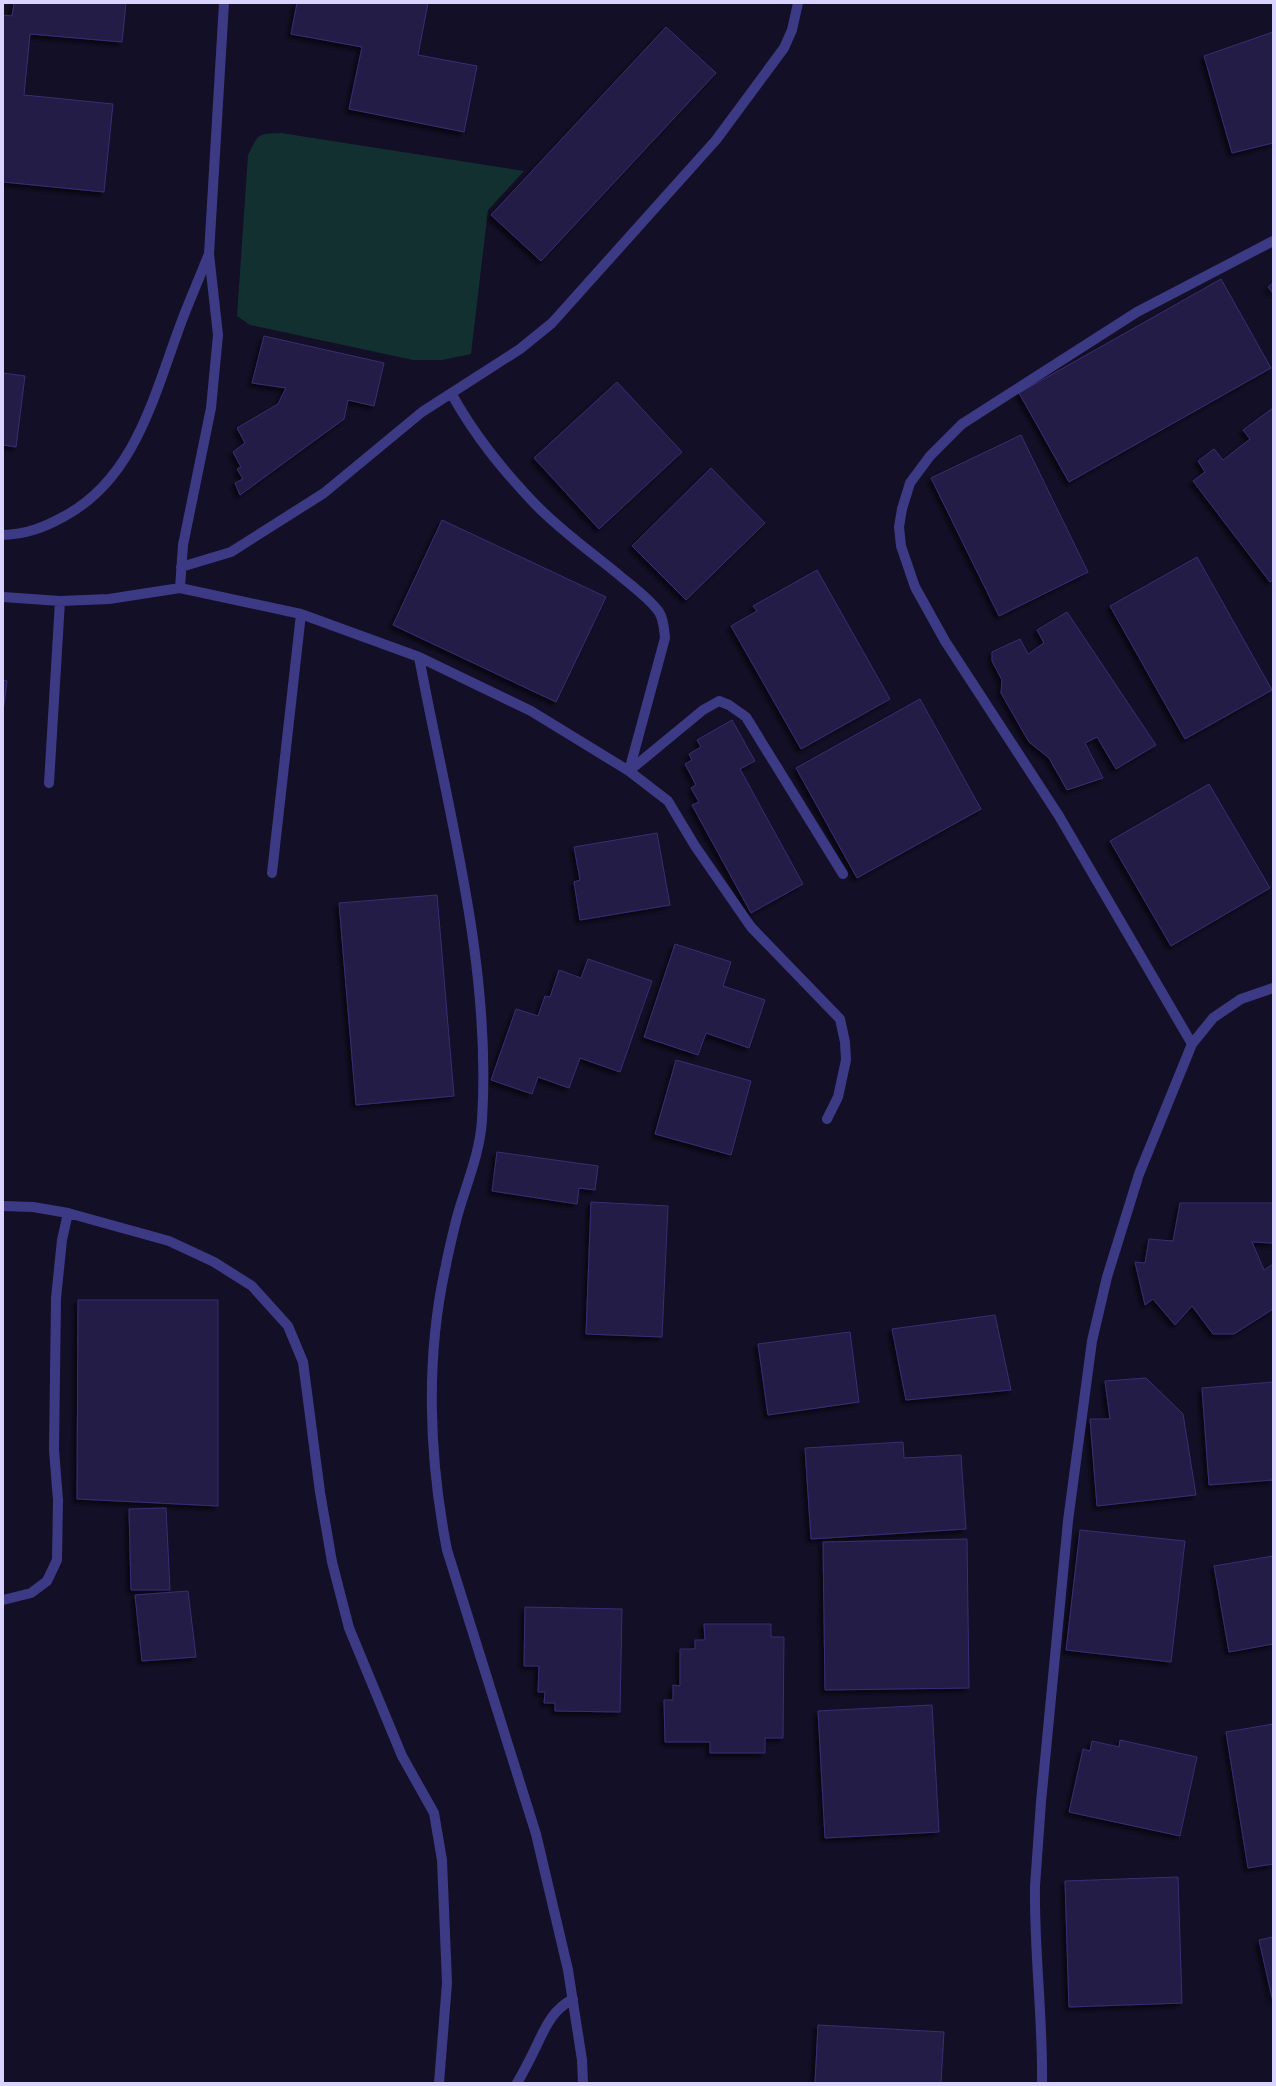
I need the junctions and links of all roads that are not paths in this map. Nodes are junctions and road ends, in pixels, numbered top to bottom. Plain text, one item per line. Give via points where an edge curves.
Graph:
1 (224, 3) edge
2 (798, 3) edge
3 (1273, 241) edge
4 (209, 254) junction
5 (451, 393) junction
6 (3, 536) edge
7 (181, 567) junction
8 (180, 588) junction
9 (3, 597) edge
10 (60, 601) junction
11 (301, 614) junction
12 (419, 657) junction
13 (629, 771) junction
14 (49, 783) dead end
15 (272, 873) dead end
16 (843, 874) dead end
17 (1273, 988) edge
18 (1192, 1044) junction
19 (827, 1119) dead end
20 (3, 1206) edge
21 (68, 1213) junction
22 (3, 1600) edge
23 (573, 1999) junction
24 (439, 2083) edge
25 (517, 2083) edge
26 (583, 2083) edge
27 (1042, 2083) edge

1 - 4 street
2 - 5 street via 792,30 784,48 716,140 552,323 520,349
3 - 18 street via 1137,312 962,424 930,456 910,483 899,527 901,546 915,587 945,641 1059,816
4 - 6 street via 182,319 146,421 118,471 69,514 36,530
4 - 7 street via 218,335 215,369 211,408 190,507
5 - 7 street via 422,412 324,493 272,527 231,552
5 - 13 street via 492,456 536,505 637,590 658,611 663,621 665,638
7 - 8 street
8 - 10 street via 109,599
8 - 11 street
9 - 10 street
10 - 14 street
11 - 12 street
11 - 15 street
12 - 13 street via 531,711
12 - 23 street via 466,896 480,995 484,1061 482,1123 475,1160 445,1269 437,1319 432,1393 434,1463 440,1518 446,1550 536,1834
13 - 16 street via 703,710 718,701 729,705 746,718
13 - 19 street via 668,801 695,846 751,927 840,1019 846,1060 838,1097
17 - 18 street via 1240,998 1213,1018
18 - 27 street via 1139,1174 1109,1270 1092,1341 1058,1618 1035,1886 1034,1929 1043,2034
20 - 21 street via 33,1206
21 - 22 street via 62,1240 56,1298 54,1450 58,1500 57,1560 47,1581 31,1593
21 - 24 street via 168,1241 214,1262 252,1286 288,1326 303,1362 332,1562 349,1628 402,1756 434,1813 442,1860 447,1983
23 - 25 street via 562,2005 542,2031
23 - 26 street

